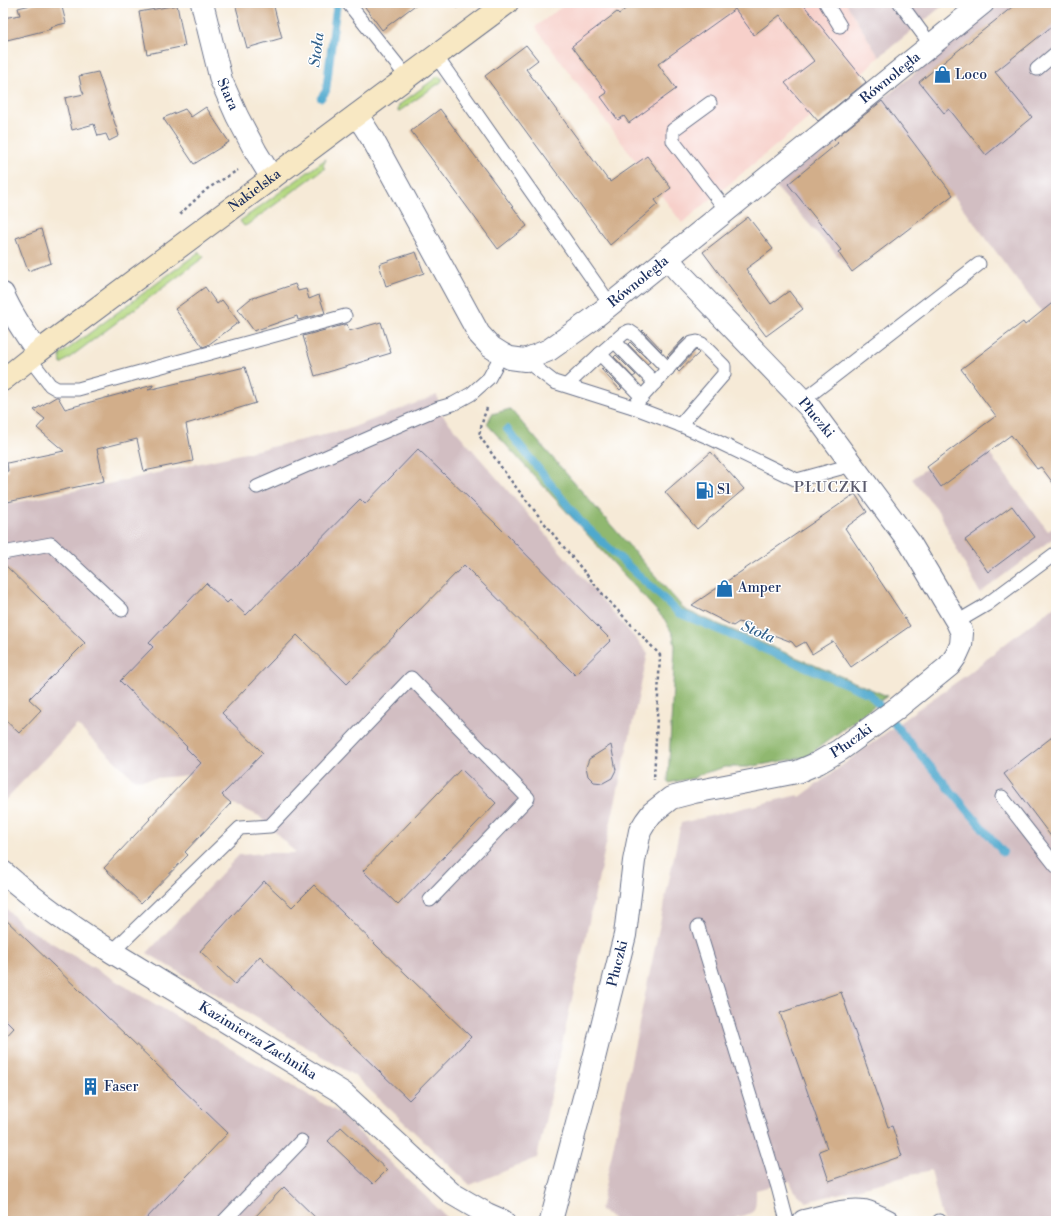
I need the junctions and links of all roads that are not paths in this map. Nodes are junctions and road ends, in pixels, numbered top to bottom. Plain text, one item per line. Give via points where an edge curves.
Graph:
1 (202, 3) edge
2 (348, 3) edge
3 (507, 3) edge
4 (826, 3) edge
5 (900, 3) edge
6 (983, 3) edge
7 (840, 26) dead end
8 (931, 45) junction
9 (1056, 53) edge
10 (436, 56) junction
11 (1037, 69) dead end
12 (407, 77) junction
13 (710, 103) dead end
14 (357, 115) junction
15 (272, 178) junction
16 (727, 211) junction
17 (668, 259) junction
18 (979, 264) dead end
19 (3, 294) edge
20 (610, 304) junction
21 (345, 316) dead end
22 (614, 341) junction
23 (502, 354) junction
24 (600, 354) junction
25 (34, 355) junction
26 (525, 360) junction
27 (668, 369) junction
28 (3, 380) edge
29 (655, 383) junction
30 (567, 385) junction
31 (642, 397) junction
32 (802, 401) junction
33 (633, 407) junction
34 (680, 425) junction
35 (852, 465) junction
36 (257, 487) dead end
37 (3, 553) edge
38 (1056, 553) edge
39 (122, 610) dead end
40 (957, 622) junction
41 (1002, 797) dead end
42 (1056, 866) edge
43 (3, 872) edge
44 (430, 900) dead end
45 (698, 927) dead end
46 (112, 952) junction
47 (301, 1141) dead end
48 (224, 1221) edge
49 (504, 1221) edge
50 (551, 1221) edge
51 (787, 1221) edge
52 (804, 1221) edge
53 (888, 1221) edge

1 - 15 street, Stara via 221,80 256,152
2 - 12 lane
3 - 10 street, Nakielska
4 - 7 lane
5 - 8 lane
6 - 8 street, Równoległa
8 - 16 street, Równoległa
9 - 11 lane
10 - 12 street, Nakielska
10 - 20 lane
12 - 14 street, Nakielska
13 - 16 lane via 673,130 673,141
14 - 15 street, Nakielska
14 - 23 street via 479,334
15 - 25 street, Nakielska
16 - 17 street, Równoległa
17 - 20 street, Równoległa
17 - 32 street, Płuczki
18 - 32 lane
19 - 25 street
20 - 26 street, Równoległa via 549,350
21 - 25 lane via 78,389 57,389 50,386
22 - 24 lane
22 - 27 lane via 626,331 632,333
22 - 29 lane
23 - 26 street
23 - 36 lane via 489,378 471,394 453,404
24 - 30 lane
24 - 31 lane
25 - 28 street, Nakielska
26 - 30 lane via 554,382
27 - 29 lane
27 - 34 lane via 692,343 697,342 702,344 725,369 723,376
29 - 31 lane
30 - 33 lane
31 - 33 lane
32 - 35 street, Płuczki
33 - 34 lane
34 - 35 lane via 797,480
35 - 40 street, Płuczki via 910,543
37 - 39 lane via 51,544
38 - 40 lane via 986,605
40 - 50 street, Płuczki via 962,633 962,645 949,666 840,750 797,772 671,798 652,813 640,831 625,935
41 - 42 lane
43 - 46 street, Kazimierza Zachnika via 75,929
44 - 46 lane via 528,798 411,678 270,826 240,828
45 - 51 lane
46 - 49 street, Kazimierza Zachnika via 343,1093 451,1193
47 - 48 lane
52 - 53 street via 848,1211 865,1211

